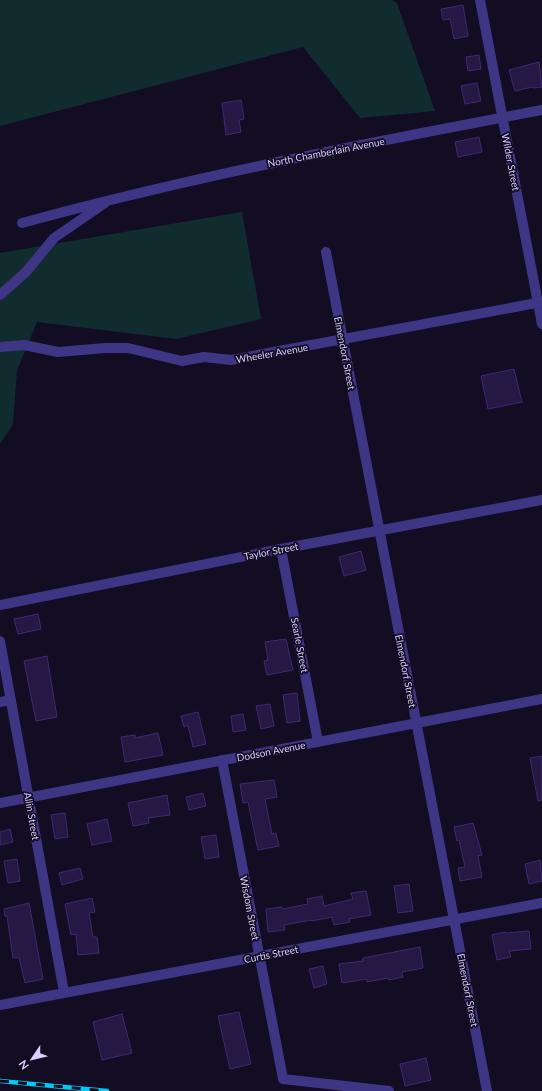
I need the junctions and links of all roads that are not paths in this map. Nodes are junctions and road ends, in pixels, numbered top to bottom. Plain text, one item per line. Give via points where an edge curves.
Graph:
1 (480, 0) edge
2 (542, 110) edge
3 (503, 118) junction
4 (111, 199) junction
5 (22, 223) dead end
6 (326, 252) dead end
7 (0, 295) edge
8 (540, 303) edge
9 (542, 324) edge
10 (343, 340) junction
11 (0, 347) edge
12 (542, 500) edge
13 (379, 530) junction
14 (281, 549) junction
15 (0, 605) edge
16 (0, 641) edge
17 (542, 699) edge
18 (11, 700) junction
19 (0, 702) edge
20 (416, 724) junction
21 (318, 742) junction
22 (222, 760) junction
23 (29, 798) junction
24 (0, 803) edge
25 (542, 903) edge
26 (454, 920) junction
27 (260, 956) junction
28 (64, 992) junction
29 (0, 1005) edge
30 (389, 1091) edge
31 (487, 1091) edge

1 - 3 street, Wilder Street
2 - 3 street, North Chamberlain Avenue
3 - 4 street, North Chamberlain Avenue via 304,156
3 - 8 street, Wilder Street
4 - 5 street, North Chamberlain Avenue
4 - 7 street, North Chamberlain Avenue via 54,238 26,272
6 - 10 street, Elmendorf Street
8 - 9 street, Wilder Street
8 - 10 street, Wheeler Avenue
10 - 11 street, Wheeler Avenue via 231,360 204,357 182,361 128,348 58,352 24,345
10 - 13 street, Elmendorf Street
12 - 13 street, Taylor Street
13 - 14 street, Taylor Street
13 - 20 street, Elmendorf Street
14 - 15 street, Taylor Street
14 - 21 street, Searle Street
16 - 18 street, Allin Street
17 - 20 street, Dodson Avenue
18 - 19 street
18 - 23 street, Allin Street
20 - 21 street, Dodson Avenue
20 - 26 street, Elmendorf Street
21 - 22 street, Dodson Avenue
22 - 23 street, Dodson Avenue
22 - 27 street, Wisdom Street
23 - 24 street, Dodson Avenue
23 - 28 street, Allin Street
25 - 26 street, Curtis Street
26 - 27 street, Curtis Street
26 - 31 street, Elmendorf Street
27 - 28 street, Curtis Street
27 - 30 street, Wisdom Street via 283,1079
28 - 29 street, Curtis Street

